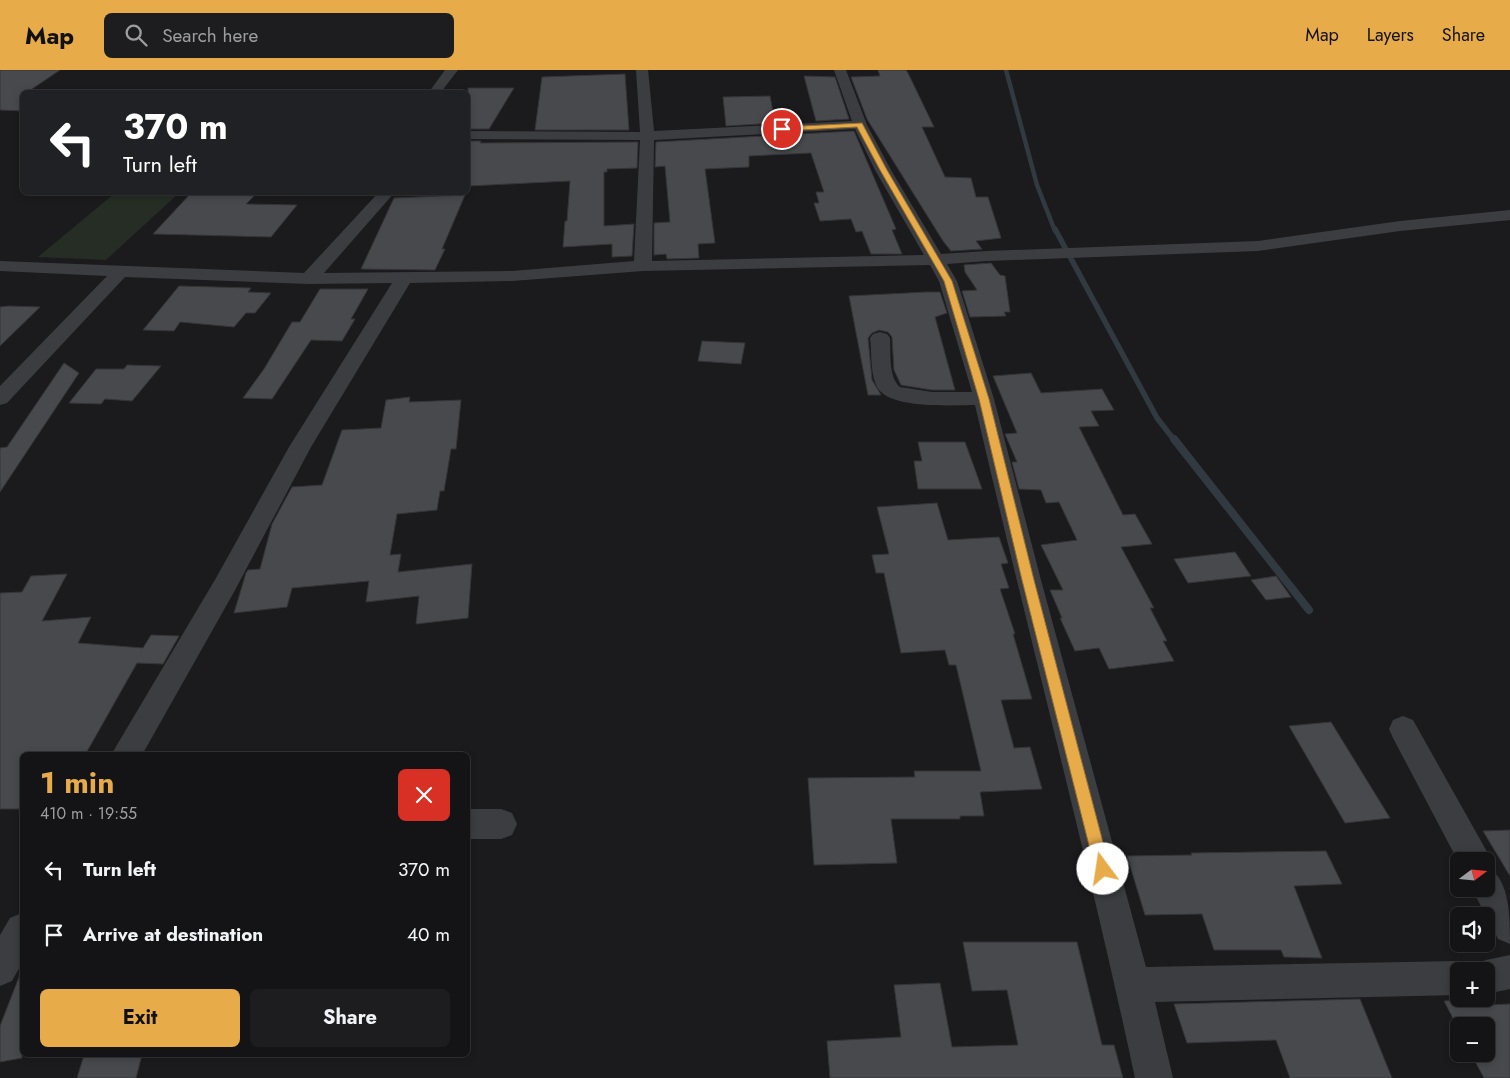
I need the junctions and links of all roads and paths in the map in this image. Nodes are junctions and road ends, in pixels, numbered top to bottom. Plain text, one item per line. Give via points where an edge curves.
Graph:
1 (452, 70) edge
2 (642, 70) edge
3 (840, 70) edge
4 (437, 90) edge
5 (860, 125) junction
6 (470, 136) edge
7 (647, 136) junction
8 (385, 195) edge
9 (1510, 215) edge
10 (936, 260) junction
11 (0, 266) edge
12 (642, 266) junction
13 (120, 272) junction
14 (308, 278) junction
15 (403, 279) junction
16 (880, 338) dead end
17 (0, 398) edge
18 (984, 399) junction
19 (1404, 729) dead end
20 (128, 752) edge
21 (470, 824) edge
22 (501, 824) dead end
23 (1470, 852) edge
24 (1494, 898) edge
25 (1510, 927) edge
26 (20, 934) edge
27 (0, 969) edge
28 (1510, 972) edge
29 (1495, 975) edge
30 (1450, 978) edge
31 (1133, 985) junction
32 (1154, 1078) edge

1 - 4 street
2 - 7 street
3 - 5 street
5 - 7 street
5 - 10 street
6 - 7 street
7 - 12 street
8 - 14 street
9 - 10 street via 1400,226 1258,246
10 - 12 street
10 - 18 street via 948,281
11 - 13 street
12 - 15 street via 512,276
13 - 14 street
13 - 17 street
14 - 15 street
15 - 20 street via 300,447 225,585
16 - 18 street via 886,387 893,394
18 - 31 street
19 - 23 street
21 - 22 street
24 - 25 street
26 - 27 street
28 - 29 street
30 - 31 street
31 - 32 street

